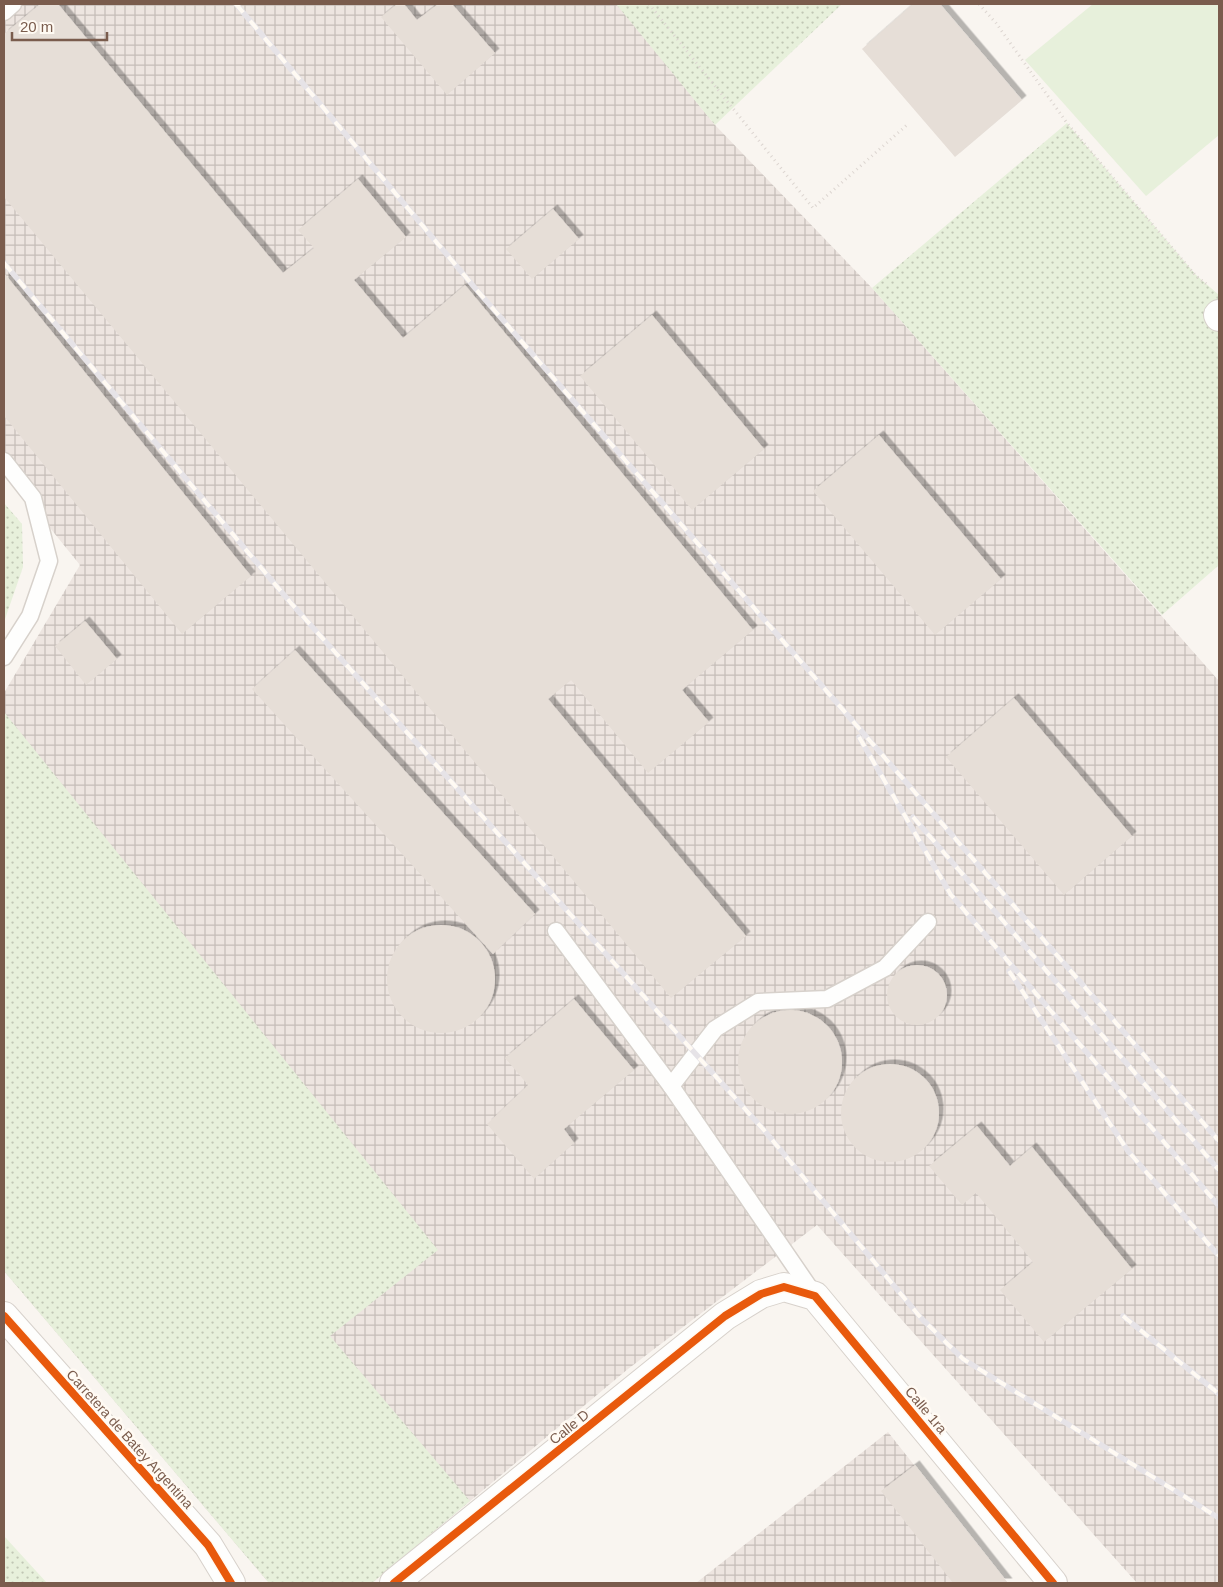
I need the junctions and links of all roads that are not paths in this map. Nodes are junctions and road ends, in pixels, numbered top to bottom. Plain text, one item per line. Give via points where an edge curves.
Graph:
1 (13, 4) edge
2 (4, 12) edge
3 (4, 461) edge
4 (4, 657) edge
5 (928, 922) dead end
6 (556, 931) dead end
7 (672, 1086) junction
8 (815, 1296) junction
9 (4, 1316) edge
10 (231, 1583) edge
11 (394, 1583) edge
12 (1053, 1583) edge

1 - 2 lane
3 - 4 lane via 33,498 49,561 30,616
5 - 7 lane via 885,968 827,999 758,1002 715,1029
6 - 7 lane
7 - 8 lane
8 - 11 street, Calle D via 784,1287 762,1294 725,1316
8 - 12 street, Calle 1ra
9 - 10 street, Carretera de Batey Argentina via 208,1545

